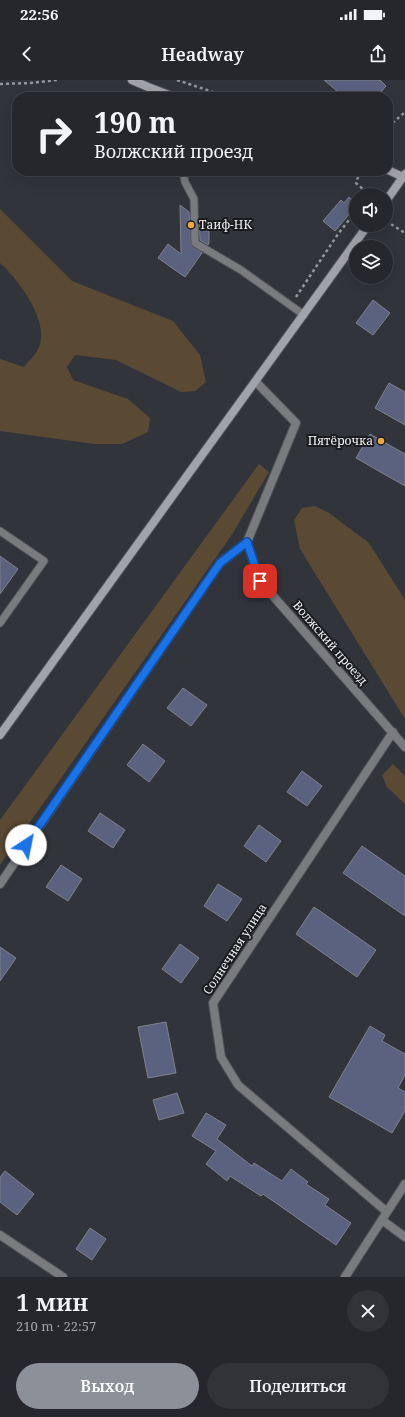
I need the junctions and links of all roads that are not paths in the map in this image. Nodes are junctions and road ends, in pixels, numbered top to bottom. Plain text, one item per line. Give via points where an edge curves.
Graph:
1 (132, 80) edge
2 (160, 92) edge
3 (393, 172) edge
4 (184, 176) edge
5 (404, 176) edge
6 (393, 191) edge
7 (363, 232) edge
8 (304, 315) junction
9 (256, 382) junction
10 (0, 531) edge
11 (247, 542) junction
12 (0, 624) edge
13 (393, 732) junction
14 (0, 735) edge
15 (405, 747) edge
16 (0, 884) edge
17 (405, 1184) edge
18 (387, 1212) junction
19 (382, 1220) junction
20 (0, 1235) edge
21 (405, 1237) edge
22 (63, 1277) edge
23 (345, 1277) edge

1 - 2 street
3 - 5 street
4 - 8 lane via 194,199 195,243 241,270
5 - 6 street
7 - 8 street
8 - 9 street
9 - 11 street via 296,423
9 - 14 street
10 - 12 lane via 44,561
11 - 13 street, Волжский проезд via 260,581
11 - 16 street via 220,563
13 - 15 street, Волжский проезд
13 - 18 street, Солнечная улица via 213,1002 221,1057 238,1085
17 - 18 street
18 - 19 street
19 - 21 street
19 - 23 street
20 - 22 street

